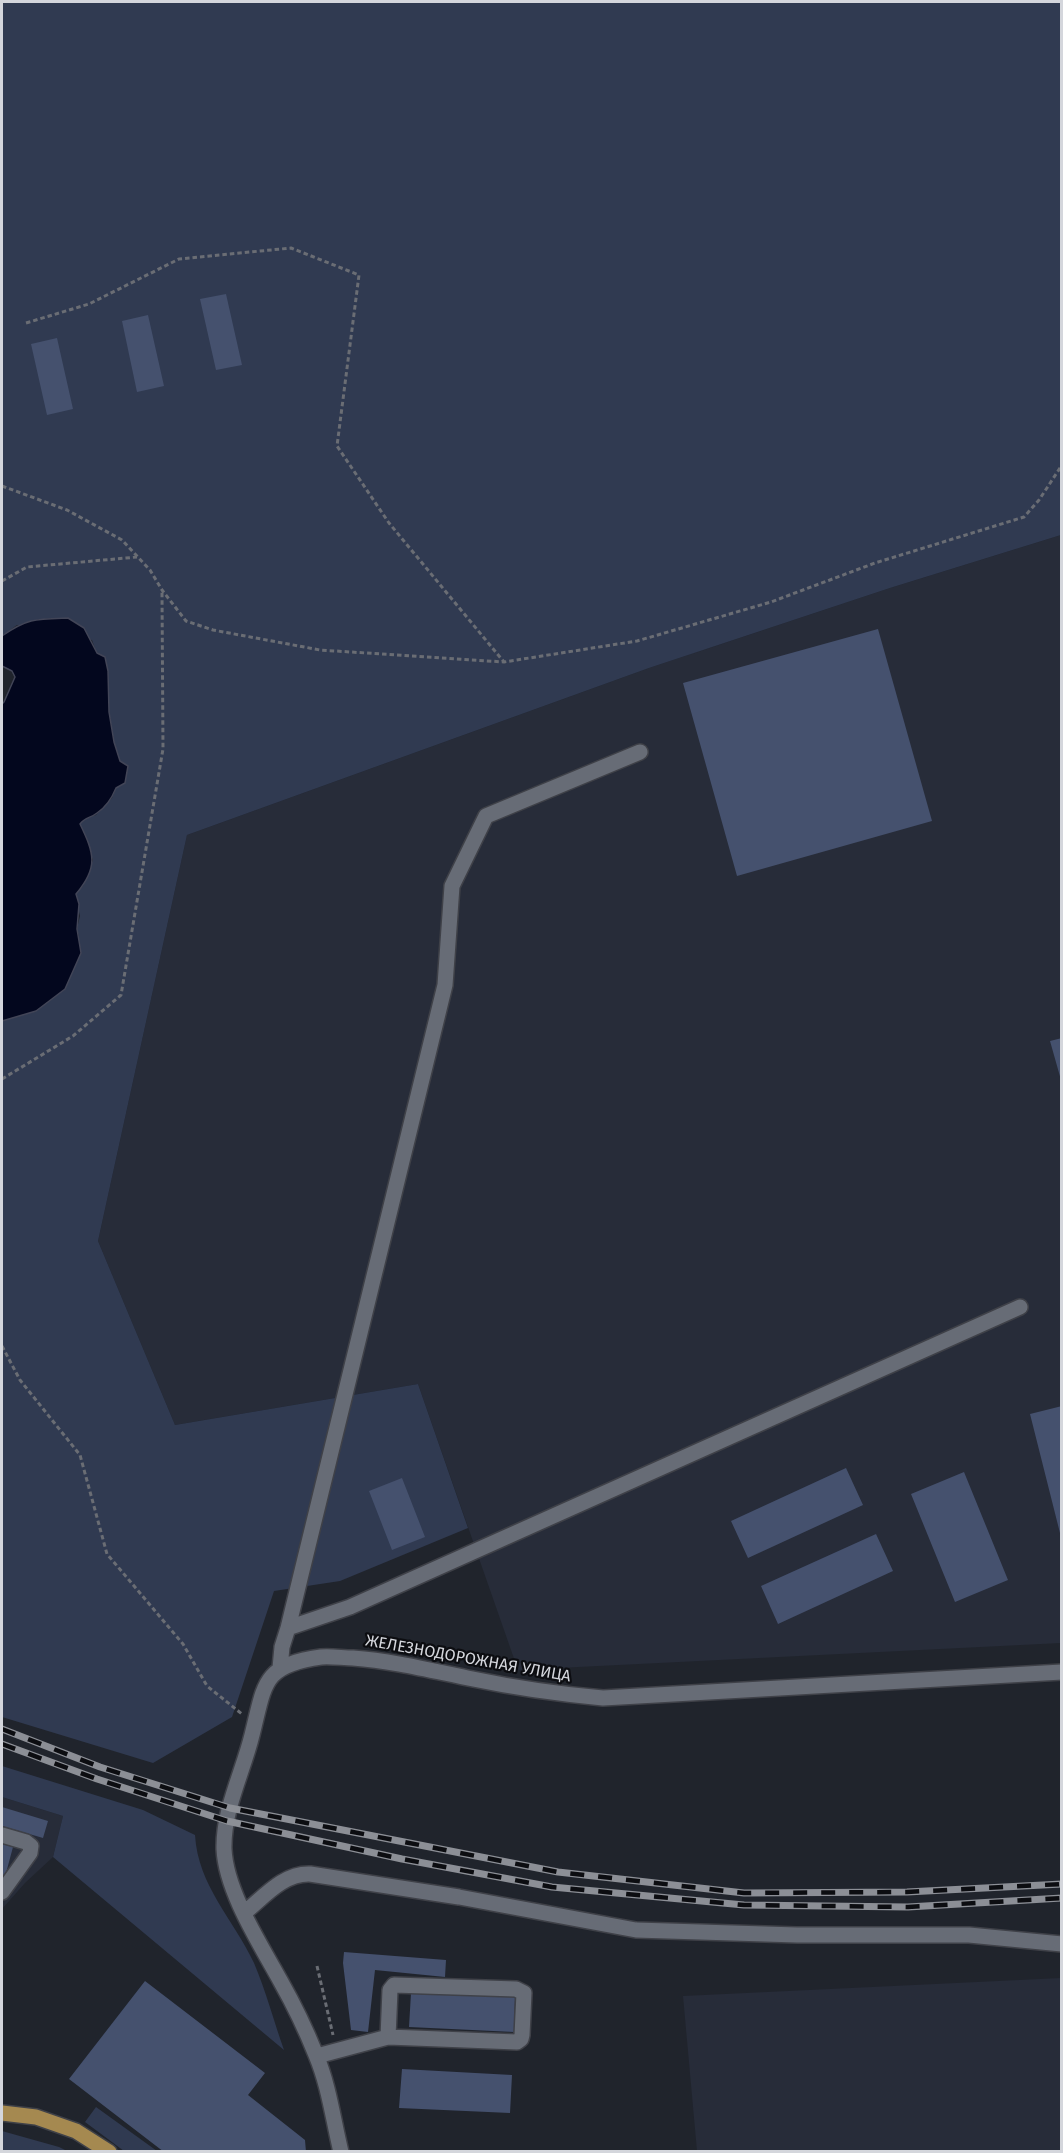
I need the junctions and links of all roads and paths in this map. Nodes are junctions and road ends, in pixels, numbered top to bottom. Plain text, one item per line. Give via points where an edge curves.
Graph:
1 (26, 322) dead end
2 (1062, 465) edge
3 (2, 486) edge
4 (138, 557) junction
5 (2, 581) edge
6 (162, 590) junction
7 (504, 662) junction
8 (640, 752) dead end
9 (2, 1079) edge
10 (1020, 1307) dead end
11 (2, 1346) edge
12 (288, 1629) junction
13 (280, 1668) junction
14 (1062, 1672) edge
15 (255, 1725) junction
16 (2, 1835) edge
17 (2, 1892) edge
18 (244, 1913) junction
19 (1062, 1944) edge
20 (388, 2037) junction
21 (317, 2056) junction
22 (2, 2112) edge
23 (109, 2151) edge
24 (340, 2151) edge

1 - 7 path via 89,304 179,259 291,248 359,275 337,446 389,523
2 - 7 path via 1024,517 875,563 771,602 637,641
3 - 4 path via 67,510 122,540
4 - 5 path via 27,567
4 - 6 path
6 - 7 path via 186,621 213,630 320,650
6 - 9 path via 163,749 121,995 73,1036
8 - 12 street via 486,816 452,886 445,984
10 - 12 street via 350,1607
11 - 15 path via 20,1380 80,1455 107,1554 183,1644 207,1686
12 - 13 street
13 - 14 street, ЖЕЛЕЗНОДОРОЖНАЯ УЛИЦА via 324,1657 388,1661 545,1693 603,1698
13 - 15 street via 264,1686
15 - 18 street via 225,1834 227,1864
16 - 17 street via 31,1846
18 - 19 street via 282,1881 303,1874 459,1897 636,1930 969,1935
18 - 21 street
20 - 20 street via 517,2042 522,2035 524,1993 516,1989 394,1985 390,1990
20 - 21 street
21 - 24 street via 329,2092
22 - 23 main road via 36,2117 76,2132

